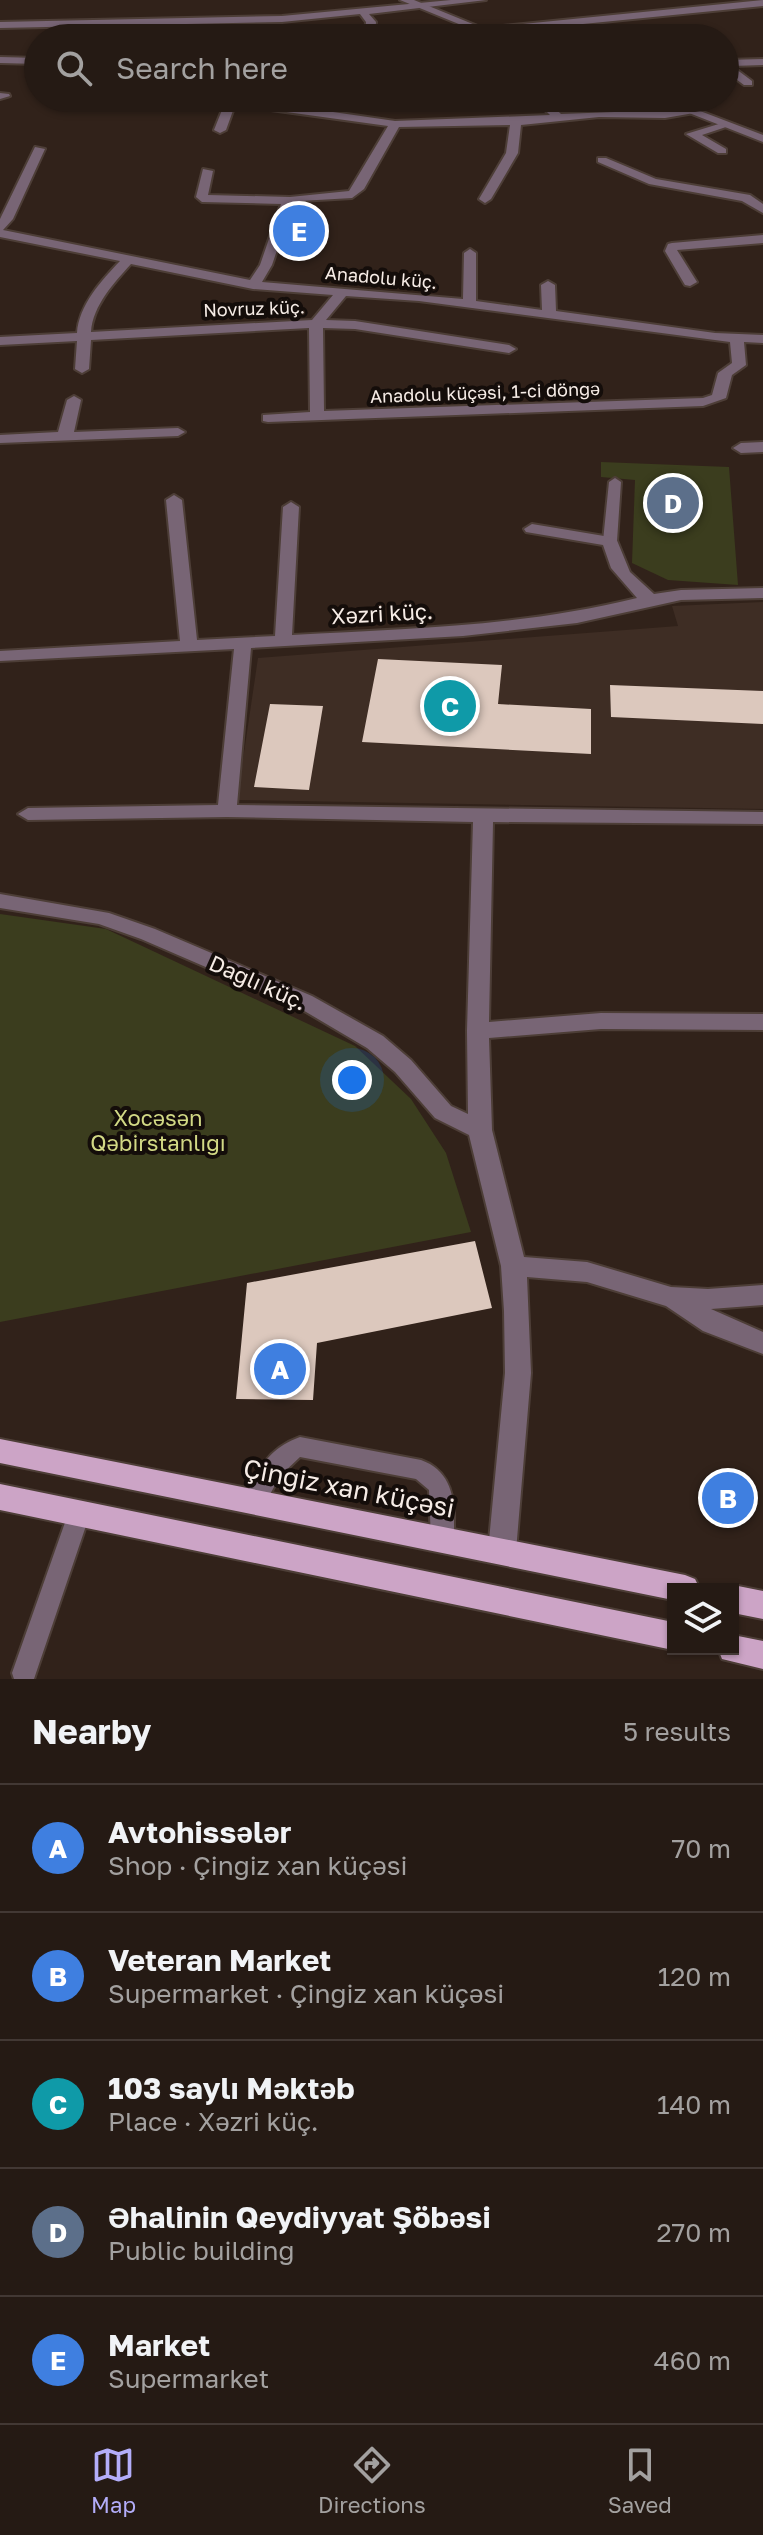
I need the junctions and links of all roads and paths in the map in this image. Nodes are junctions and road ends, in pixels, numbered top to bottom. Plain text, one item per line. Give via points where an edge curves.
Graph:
1 (405, 0) edge
2 (481, 0) edge
3 (763, 3) edge
4 (749, 4) junction
5 (420, 6) junction
6 (364, 13) junction
7 (763, 14) edge
8 (110, 21) junction
9 (24, 24) edge
10 (28, 24) edge
11 (109, 24) edge
12 (371, 24) edge
13 (465, 24) edge
14 (552, 24) edge
15 (0, 25) edge
16 (0, 60) edge
17 (24, 61) edge
18 (763, 62) edge
19 (739, 64) edge
20 (739, 76) edge
21 (748, 83) dead end
22 (227, 112) edge
23 (306, 112) edge
24 (553, 112) edge
25 (684, 112) edge
26 (693, 112) edge
27 (559, 118) junction
28 (515, 122) junction
29 (395, 124) junction
30 (726, 125) junction
31 (220, 130) dead end
32 (763, 139) edge
33 (39, 149) dead end
34 (722, 151) dead end
35 (602, 160) dead end
36 (207, 171) dead end
37 (653, 182) junction
38 (645, 195) dead end
39 (485, 199) dead end
40 (291, 201) junction
41 (763, 209) edge
42 (0, 227) edge
43 (0, 233) edge
44 (763, 239) edge
45 (470, 253) dead end
46 (128, 260) junction
47 (690, 282) dead end
48 (253, 285) junction
49 (548, 285) dead end
50 (342, 292) junction
51 (469, 304) junction
52 (549, 314) junction
53 (316, 324) junction
54 (83, 336) junction
55 (737, 339) junction
56 (763, 339) edge
57 (0, 341) edge
58 (509, 349) dead end
59 (82, 369) dead end
60 (74, 400) dead end
61 (317, 416) junction
62 (268, 418) dead end
63 (178, 432) dead end
64 (65, 436) junction
65 (0, 439) edge
66 (763, 447) edge
67 (741, 448) dead end
68 (615, 482) dead end
69 (174, 500) dead end
70 (291, 507) dead end
71 (532, 529) dead end
72 (610, 541) junction
73 (763, 593) edge
74 (650, 600) junction
75 (283, 641) junction
76 (189, 645) junction
77 (243, 649) dead end
78 (0, 656) edge
79 (227, 811) junction
80 (28, 814) dead end
81 (483, 816) junction
82 (763, 818) edge
83 (0, 901) edge
84 (763, 1022) edge
85 (478, 1031) junction
86 (480, 1130) junction
87 (514, 1266) junction
88 (763, 1295) edge
89 (671, 1297) junction
90 (763, 1343) edge
91 (0, 1451) edge
92 (0, 1497) edge
93 (254, 1502) junction
94 (79, 1514) junction
95 (443, 1540) junction
96 (502, 1551) junction
97 (667, 1585) edge
98 (739, 1600) edge
99 (763, 1605) edge
100 (667, 1635) edge
101 (739, 1650) edge
102 (763, 1655) edge
103 (24, 1673) dead end

1 - 5 street
2 - 5 street
3 - 4 street
4 - 7 street
4 - 14 street
5 - 6 street
5 - 13 street
6 - 8 street
6 - 12 street
8 - 10 street
8 - 11 street
9 - 15 street
16 - 17 street
18 - 19 street
20 - 21 street
22 - 31 street
23 - 29 street
24 - 27 street
25 - 27 street
26 - 30 street
27 - 28 street
28 - 29 street
28 - 39 street via 516,149
29 - 40 street via 352,194
30 - 32 street
30 - 34 street via 692,134
33 - 42 street
35 - 37 street
36 - 40 street via 202,197 206,199
37 - 38 street
37 - 41 street via 746,198
40 - 48 street
43 - 46 street, Anadolu küç.
44 - 47 street via 672,247
45 - 51 street
46 - 48 street, Anadolu küç.
46 - 54 street via 103,287
48 - 50 street, Anadolu küç.
49 - 52 street
50 - 51 street, Anadolu küç.
50 - 53 street
51 - 52 street, Anadolu küç.
52 - 55 street, Anadolu küç.
53 - 54 street, Novruz küç.
53 - 58 street, Novruz küç. via 355,325
53 - 61 street
54 - 57 street, Novruz küç.
54 - 59 street
55 - 56 street, Anadolu küç.
55 - 61 street, Anadolu küçəsi, 1-ci döngə via 739,365 725,373 719,398 703,402
60 - 64 street
61 - 62 street
63 - 64 street
64 - 65 street
66 - 67 street
68 - 72 lane
69 - 76 street
70 - 75 street
71 - 72 street
72 - 74 street via 624,578
73 - 74 street, Xəzri küç.
74 - 75 street, Xəzri küç. via 529,625
75 - 76 street, Xəzri küç.
76 - 78 street, Xəzri küç.
77 - 79 street
79 - 80 street
79 - 81 street
81 - 82 street
81 - 85 street
83 - 86 street, Dağlı küç. via 102,918 304,1001 375,1042 443,1112
84 - 85 street via 601,1021
85 - 86 street
86 - 87 street
87 - 89 street via 587,1272
87 - 96 street via 518,1373
88 - 89 street
89 - 90 street via 712,1323
91 - 93 main road, Çingiz xan küçəsi
92 - 94 main road
93 - 95 main road, Çingiz xan küçəsi
93 - 95 lane via 287,1450 300,1447 421,1470 434,1475 442,1488
94 - 100 main road
94 - 103 lane
95 - 96 main road, Çingiz xan küçəsi
96 - 97 main road, Çingiz xan küçəsi
98 - 99 main road
101 - 102 main road

